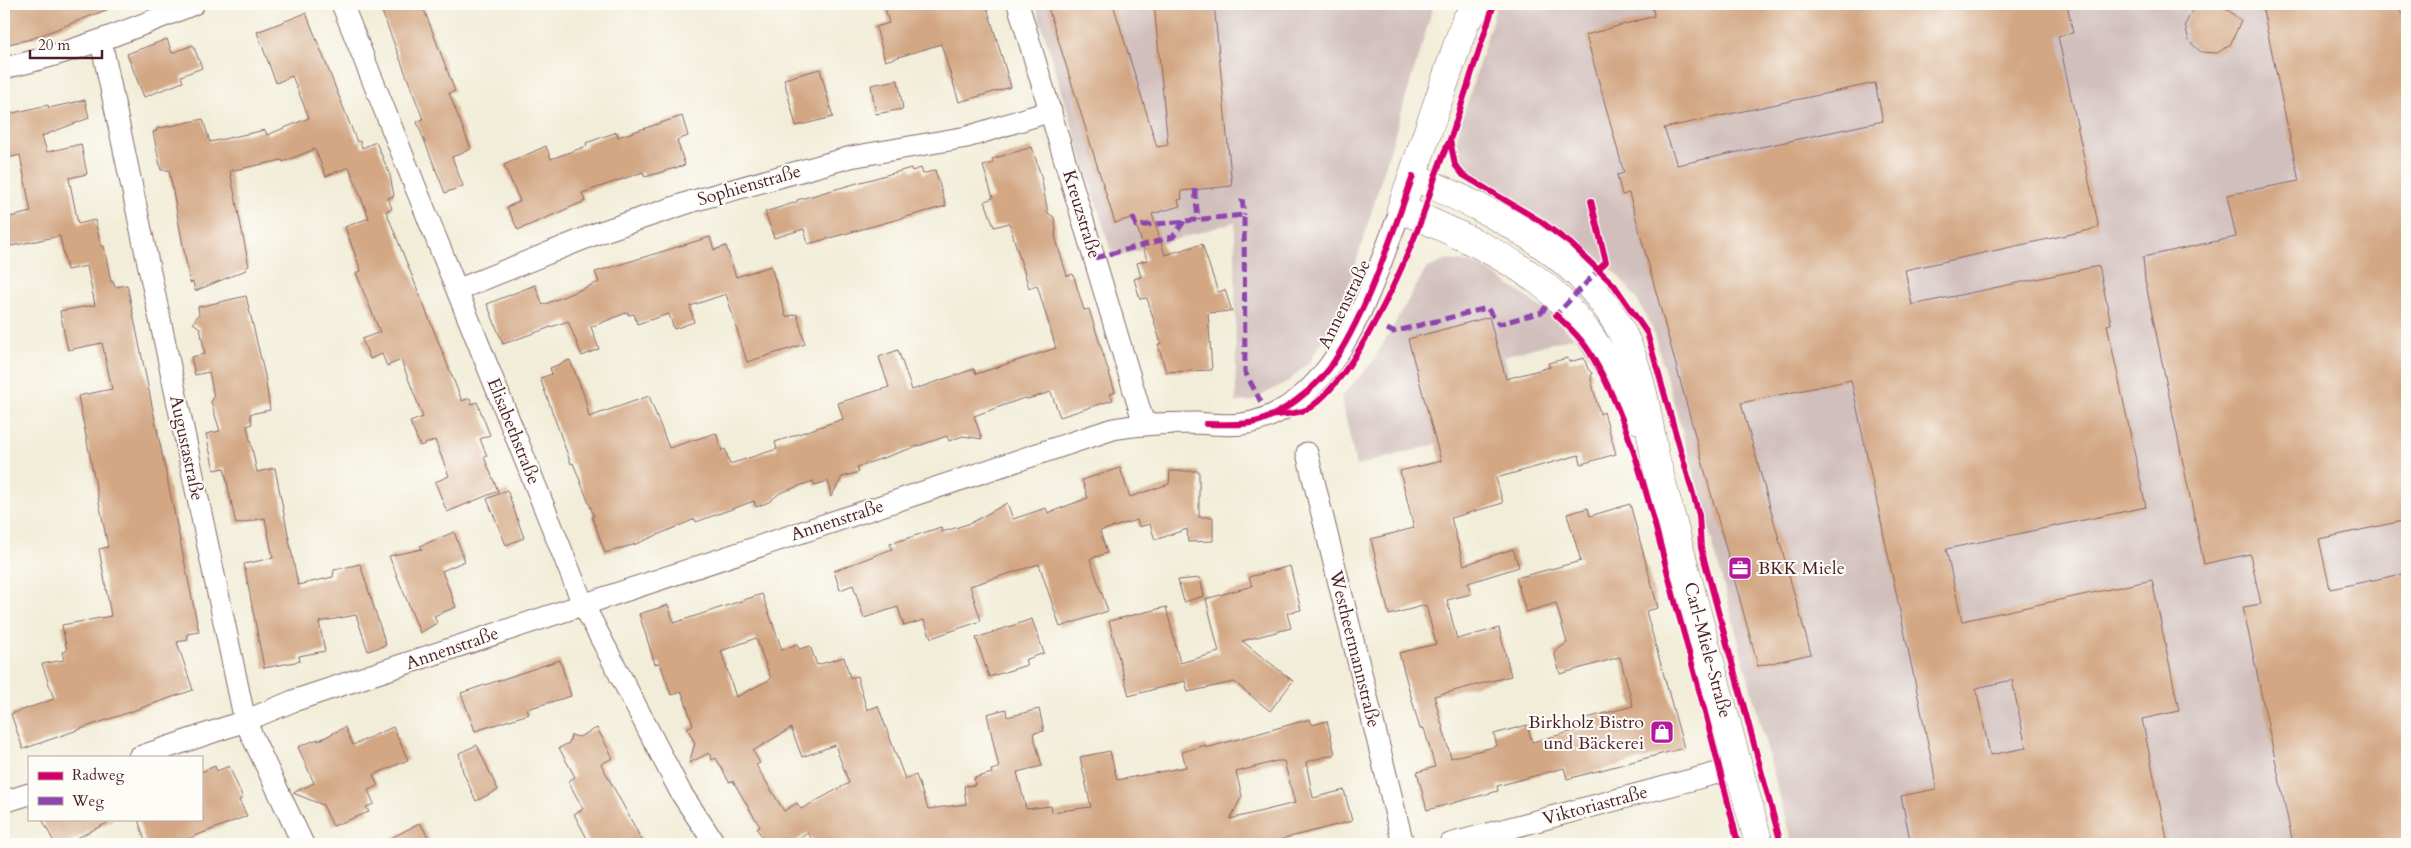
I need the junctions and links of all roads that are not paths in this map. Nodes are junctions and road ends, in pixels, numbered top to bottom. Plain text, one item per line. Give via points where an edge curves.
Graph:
1 (194, 4) edge
2 (342, 4) edge
3 (1018, 4) edge
4 (1469, 9) edge
5 (101, 41) junction
6 (4, 68) edge
7 (1051, 111) junction
8 (1413, 176) junction
9 (1402, 209) junction
10 (457, 290) junction
11 (1144, 424) junction
12 (1307, 453) dead end
13 (1655, 457) junction
14 (583, 604) junction
15 (246, 721) junction
16 (142, 756) edge
17 (1740, 766) junction
18 (28, 794) edge
19 (4, 802) edge
20 (302, 844) edge
21 (714, 844) edge
22 (1403, 844) edge
23 (1450, 844) edge
24 (1760, 844) edge

1 - 5 street
2 - 10 street, Elisabethstraße
3 - 7 street, Kreuzstraße
4 - 8 street
5 - 6 street
5 - 15 street, Augustastraße
7 - 10 street, Sophienstraße via 968,136 851,157 693,201 598,233
7 - 11 street, Kreuzstraße
8 - 9 street, Annenstraße
8 - 13 street, Carl-Miele-Straße via 1490,213 1535,240 1586,283 1610,312 1625,340 1646,405
9 - 11 street, Annenstraße via 1352,329 1328,370 1298,399 1265,418 1239,424
9 - 13 street, Carl-Miele-Straße via 1480,245 1534,278 1564,306 1602,353
10 - 14 street, Elisabethstraße
11 - 14 street, Annenstraße via 1113,428
12 - 22 street, Westheermannstraße
13 - 17 street, Carl-Miele-Straße
14 - 15 street, Annenstraße via 293,701
14 - 21 street, Elisabethstraße via 681,793
15 - 16 street, Annenstraße
15 - 20 street, Augustastraße
17 - 23 street, Viktoriastraße
17 - 24 street, Carl-Miele-Straße
18 - 19 street

